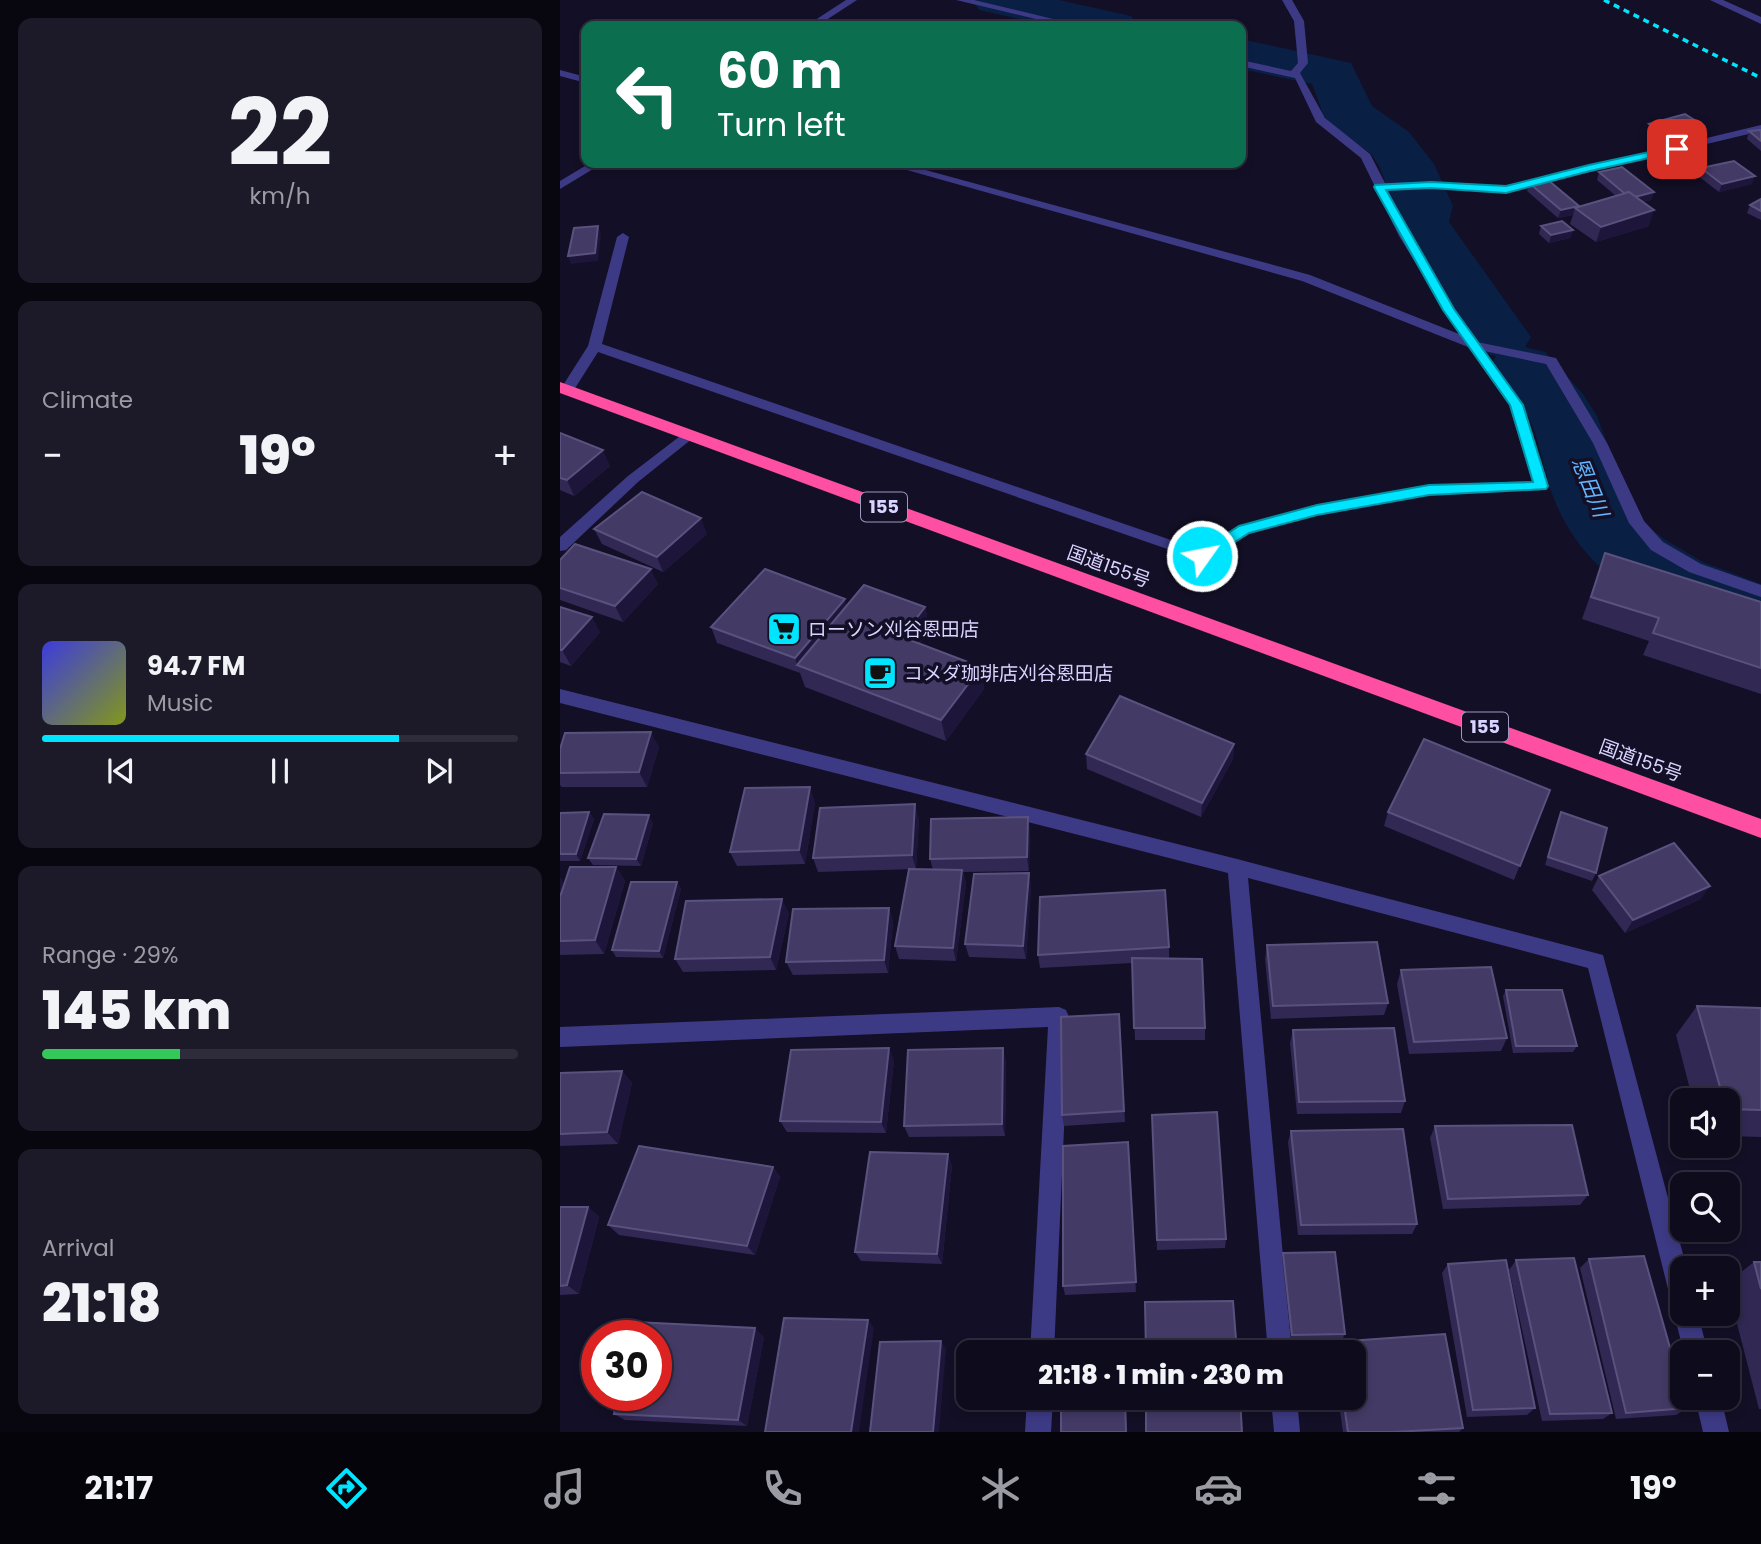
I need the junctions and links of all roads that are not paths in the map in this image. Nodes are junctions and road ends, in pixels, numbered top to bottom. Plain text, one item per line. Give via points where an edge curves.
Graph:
1 (852, 0) edge
2 (961, 0) edge
3 (1287, 0) edge
4 (1715, 0) edge
5 (819, 21) edge
6 (1055, 21) edge
7 (1761, 21) edge
8 (1246, 64) edge
9 (1297, 70) junction
10 (560, 73) edge
11 (581, 79) edge
12 (1761, 128) edge
13 (589, 168) edge
14 (906, 168) edge
15 (560, 186) edge
16 (1379, 187) junction
17 (623, 237) dead end
18 (1474, 345) junction
19 (595, 346) junction
20 (564, 388) edge
21 (688, 435) junction
22 (560, 546) edge
23 (1761, 591) edge
24 (560, 696) edge
25 (1761, 828) edge
26 (1237, 867) junction
27 (560, 1037) edge
28 (1672, 1256) edge
29 (1043, 1340) edge
30 (1279, 1340) edge
31 (1039, 1410) edge
32 (1285, 1410) edge
33 (1711, 1410) edge
34 (1038, 1432) edge
35 (1287, 1432) edge
36 (1716, 1432) edge

1 - 5 street
2 - 6 street
3 - 9 street via 1300,24
4 - 7 street
8 - 9 street
9 - 16 street via 1320,120 1366,156
10 - 11 street
12 - 16 street via 1506,190
13 - 15 street
14 - 18 street via 1306,278
16 - 18 street via 1442,299
17 - 19 street
18 - 19 street via 1516,405 1541,486 1429,490 1317,510 1244,530 1202,556
18 - 23 street via 1551,361 1601,443 1637,523 1657,546 1695,568
19 - 20 street
20 - 21 highway, 国道155号 / 155
21 - 22 street
21 - 25 highway, 国道155号 / 155
24 - 26 street
26 - 28 street via 1596,961
26 - 30 street
27 - 29 street via 1059,1017
31 - 34 street
32 - 35 street
33 - 36 street

